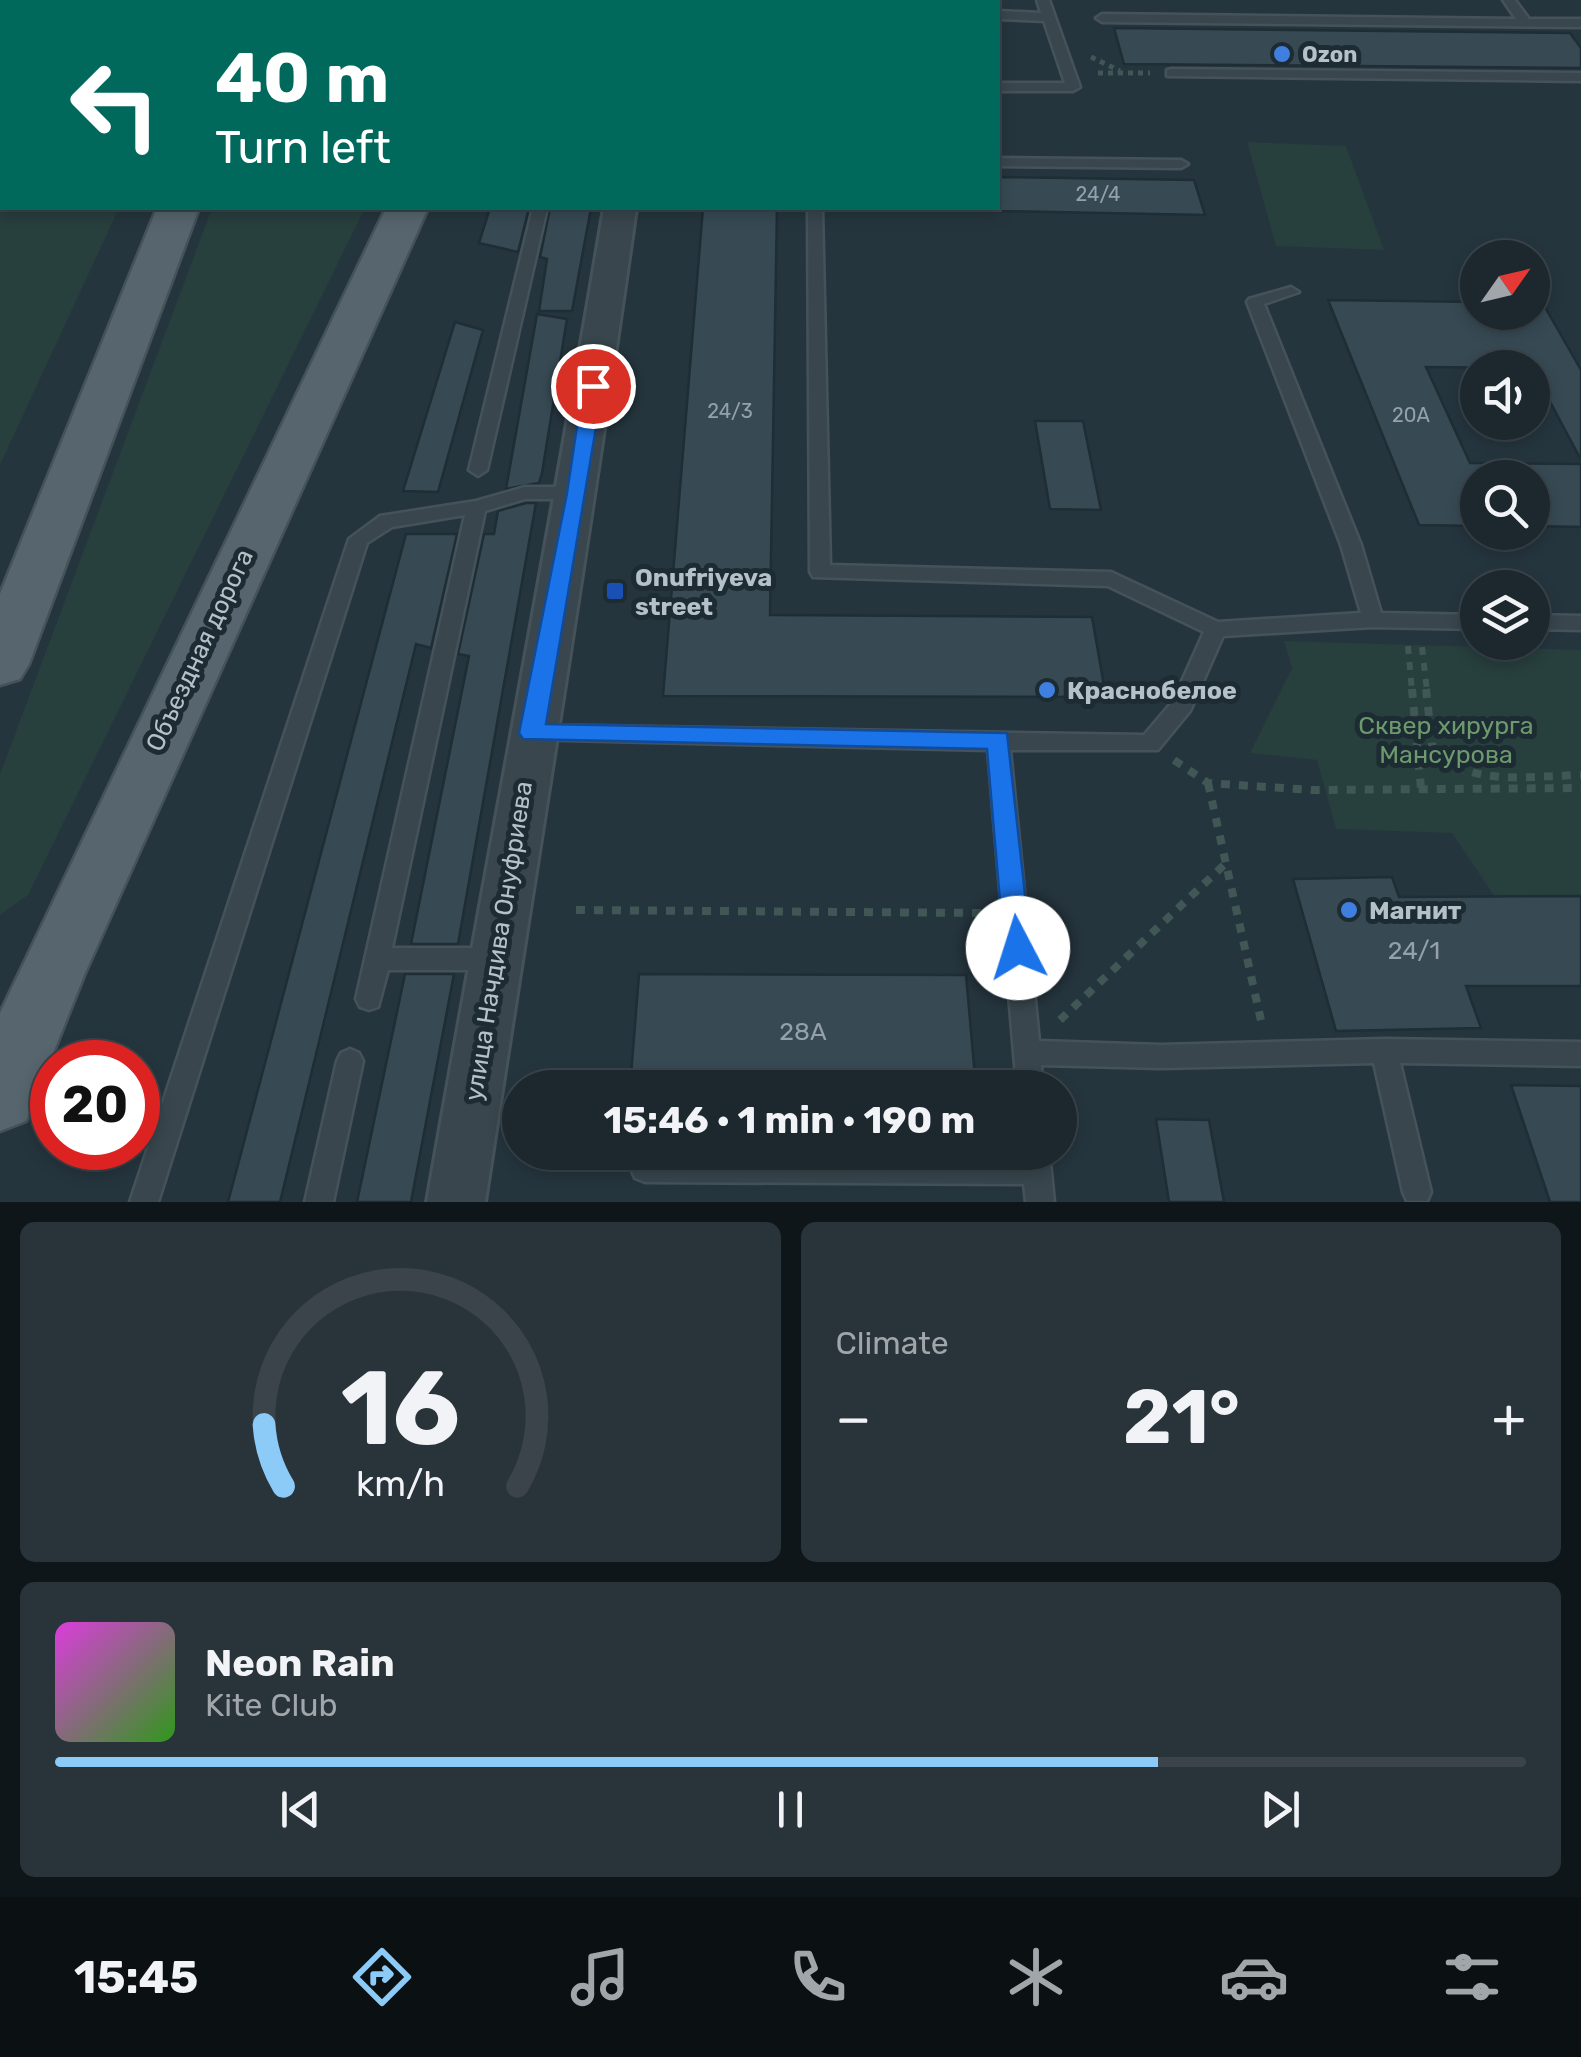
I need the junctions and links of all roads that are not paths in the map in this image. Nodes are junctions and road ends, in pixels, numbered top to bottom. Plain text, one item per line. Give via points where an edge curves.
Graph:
1 (1043, 0) edge
2 (1509, 0) edge
3 (1000, 15) edge
4 (1049, 16) junction
5 (1102, 18) dead end
6 (1526, 22) junction
7 (1581, 24) edge
8 (1172, 73) road end
9 (1581, 77) edge
10 (1000, 87) edge
11 (1000, 162) edge
12 (1180, 164) dead end
13 (177, 210) edge
14 (405, 210) edge
15 (540, 210) edge
16 (620, 210) edge
17 (815, 210) edge
18 (1291, 292) dead end
19 (478, 470) dead end
20 (577, 493) junction
21 (476, 507) junction
22 (1373, 620) junction
23 (1460, 622) edge
24 (1550, 622) edge
25 (1581, 622) edge
26 (1216, 628) junction
27 (0, 664) edge
28 (532, 733) junction
29 (998, 740) junction
30 (379, 959) junction
31 (495, 959) junction
32 (369, 999) dead end
33 (1384, 1051) junction
34 (1027, 1052) junction
35 (1581, 1054) edge
36 (350, 1060) dead end
37 (1028, 1070) edge
38 (0, 1097) edge
39 (1037, 1170) edge
40 (1417, 1192) dead end
41 (144, 1202) edge
42 (319, 1202) edge
43 (456, 1202) edge
44 (1040, 1202) edge

1 - 4 lane
2 - 6 lane
3 - 4 lane
4 - 10 lane via 1072,87
5 - 6 lane via 1431,16
6 - 7 lane
8 - 9 lane
11 - 12 lane
13 - 27 main road
14 - 38 main road, Объездная дорога
15 - 19 lane
16 - 20 street, улица Начдива Онуфриева
17 - 26 lane via 820,572 1111,578
18 - 22 lane via 1255,302 1351,545
20 - 21 lane via 525,493
20 - 28 street, улица Начдива Онуфриева
21 - 30 lane
21 - 41 lane via 387,521 358,539
22 - 23 lane
22 - 26 lane
24 - 25 lane
26 - 29 lane via 1182,705 1150,744
28 - 29 lane
28 - 31 street, улица Начдива Онуфриева
29 - 34 lane
30 - 31 lane
30 - 32 lane
31 - 43 street, улица Начдива Онуфриева
33 - 34 lane via 1096,1057
33 - 35 lane
33 - 40 lane
34 - 37 lane
36 - 42 lane
39 - 44 lane

